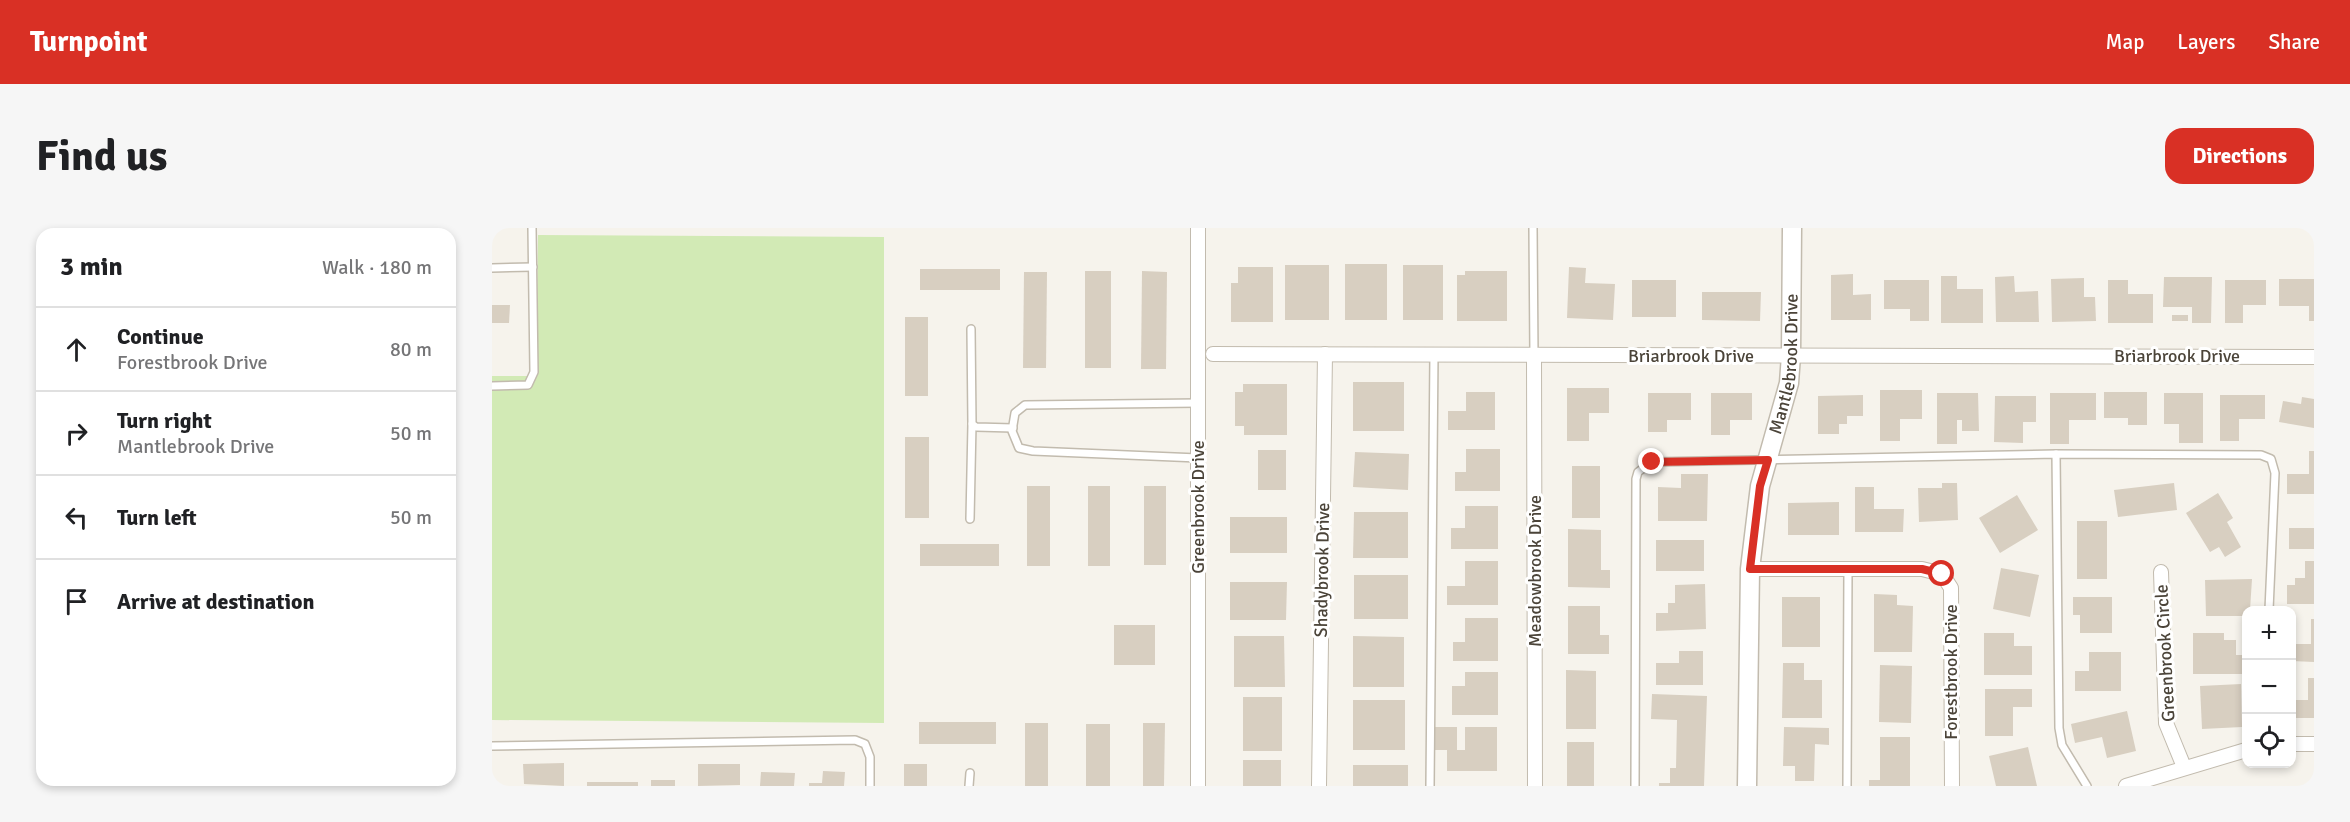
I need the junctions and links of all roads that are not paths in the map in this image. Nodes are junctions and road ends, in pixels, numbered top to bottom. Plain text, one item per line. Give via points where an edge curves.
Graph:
1 (532, 228) edge
2 (1198, 228) edge
3 (1533, 228) edge
4 (1792, 228) edge
5 (533, 267) junction
6 (492, 268) edge
7 (970, 329) dead end
8 (1434, 353) junction
9 (1213, 354) dead end
10 (1325, 354) junction
11 (1791, 355) junction
12 (1534, 356) junction
13 (2314, 357) edge
14 (492, 386) edge
15 (1198, 403) junction
16 (972, 424) junction
17 (1012, 428) junction
18 (2056, 454) junction
19 (1198, 458) junction
20 (1768, 460) junction
21 (970, 519) dead end
22 (1750, 569) junction
23 (1848, 569) junction
24 (2161, 572) dead end
25 (2269, 606) edge
26 (2296, 744) edge
27 (2314, 744) edge
28 (492, 746) edge
29 (2242, 751) edge
30 (2184, 767) junction
31 (970, 773) dead end
32 (870, 786) edge
33 (969, 786) edge
34 (1198, 786) edge
35 (1319, 786) edge
36 (1430, 786) edge
37 (1535, 786) edge
38 (1635, 786) edge
39 (1747, 786) edge
40 (1847, 786) edge
41 (1952, 786) edge
42 (2087, 786) edge
43 (2126, 786) edge

1 - 5 lane
2 - 15 street, Greenbrook Drive
3 - 12 lane
4 - 11 street, Mantlebrook Drive
5 - 6 lane
5 - 14 lane via 534,372 528,385
7 - 16 lane
8 - 10 street, Briarbrook Drive
8 - 12 street, Briarbrook Drive
8 - 36 lane
9 - 10 street, Briarbrook Drive
10 - 35 street, Shadybrook Drive
11 - 12 street, Briarbrook Drive
11 - 13 street, Briarbrook Drive
11 - 20 street, Mantlebrook Drive via 1789,383
12 - 37 street, Meadowbrook Drive
15 - 17 lane via 1024,405 1015,413
15 - 19 street, Greenbrook Drive
16 - 17 lane
16 - 21 lane
17 - 19 lane via 1019,448 1033,451
18 - 20 lane
18 - 25 lane via 2261,455 2271,459 2275,473
18 - 42 lane via 2059,728 2062,745
19 - 34 street, Greenbrook Drive
20 - 22 street, Mantlebrook Drive via 1760,486
20 - 38 lane via 1652,462 1638,472
22 - 23 street, Forestbrook Drive
22 - 39 street, Mantlebrook Drive
23 - 40 lane
23 - 41 street, Forestbrook Drive via 1922,569 1942,574 1951,588
24 - 30 street, Greenbrook Circle via 2166,723
26 - 27 street
28 - 32 lane via 855,740 865,744 870,757
29 - 30 street
30 - 43 street
31 - 33 lane

